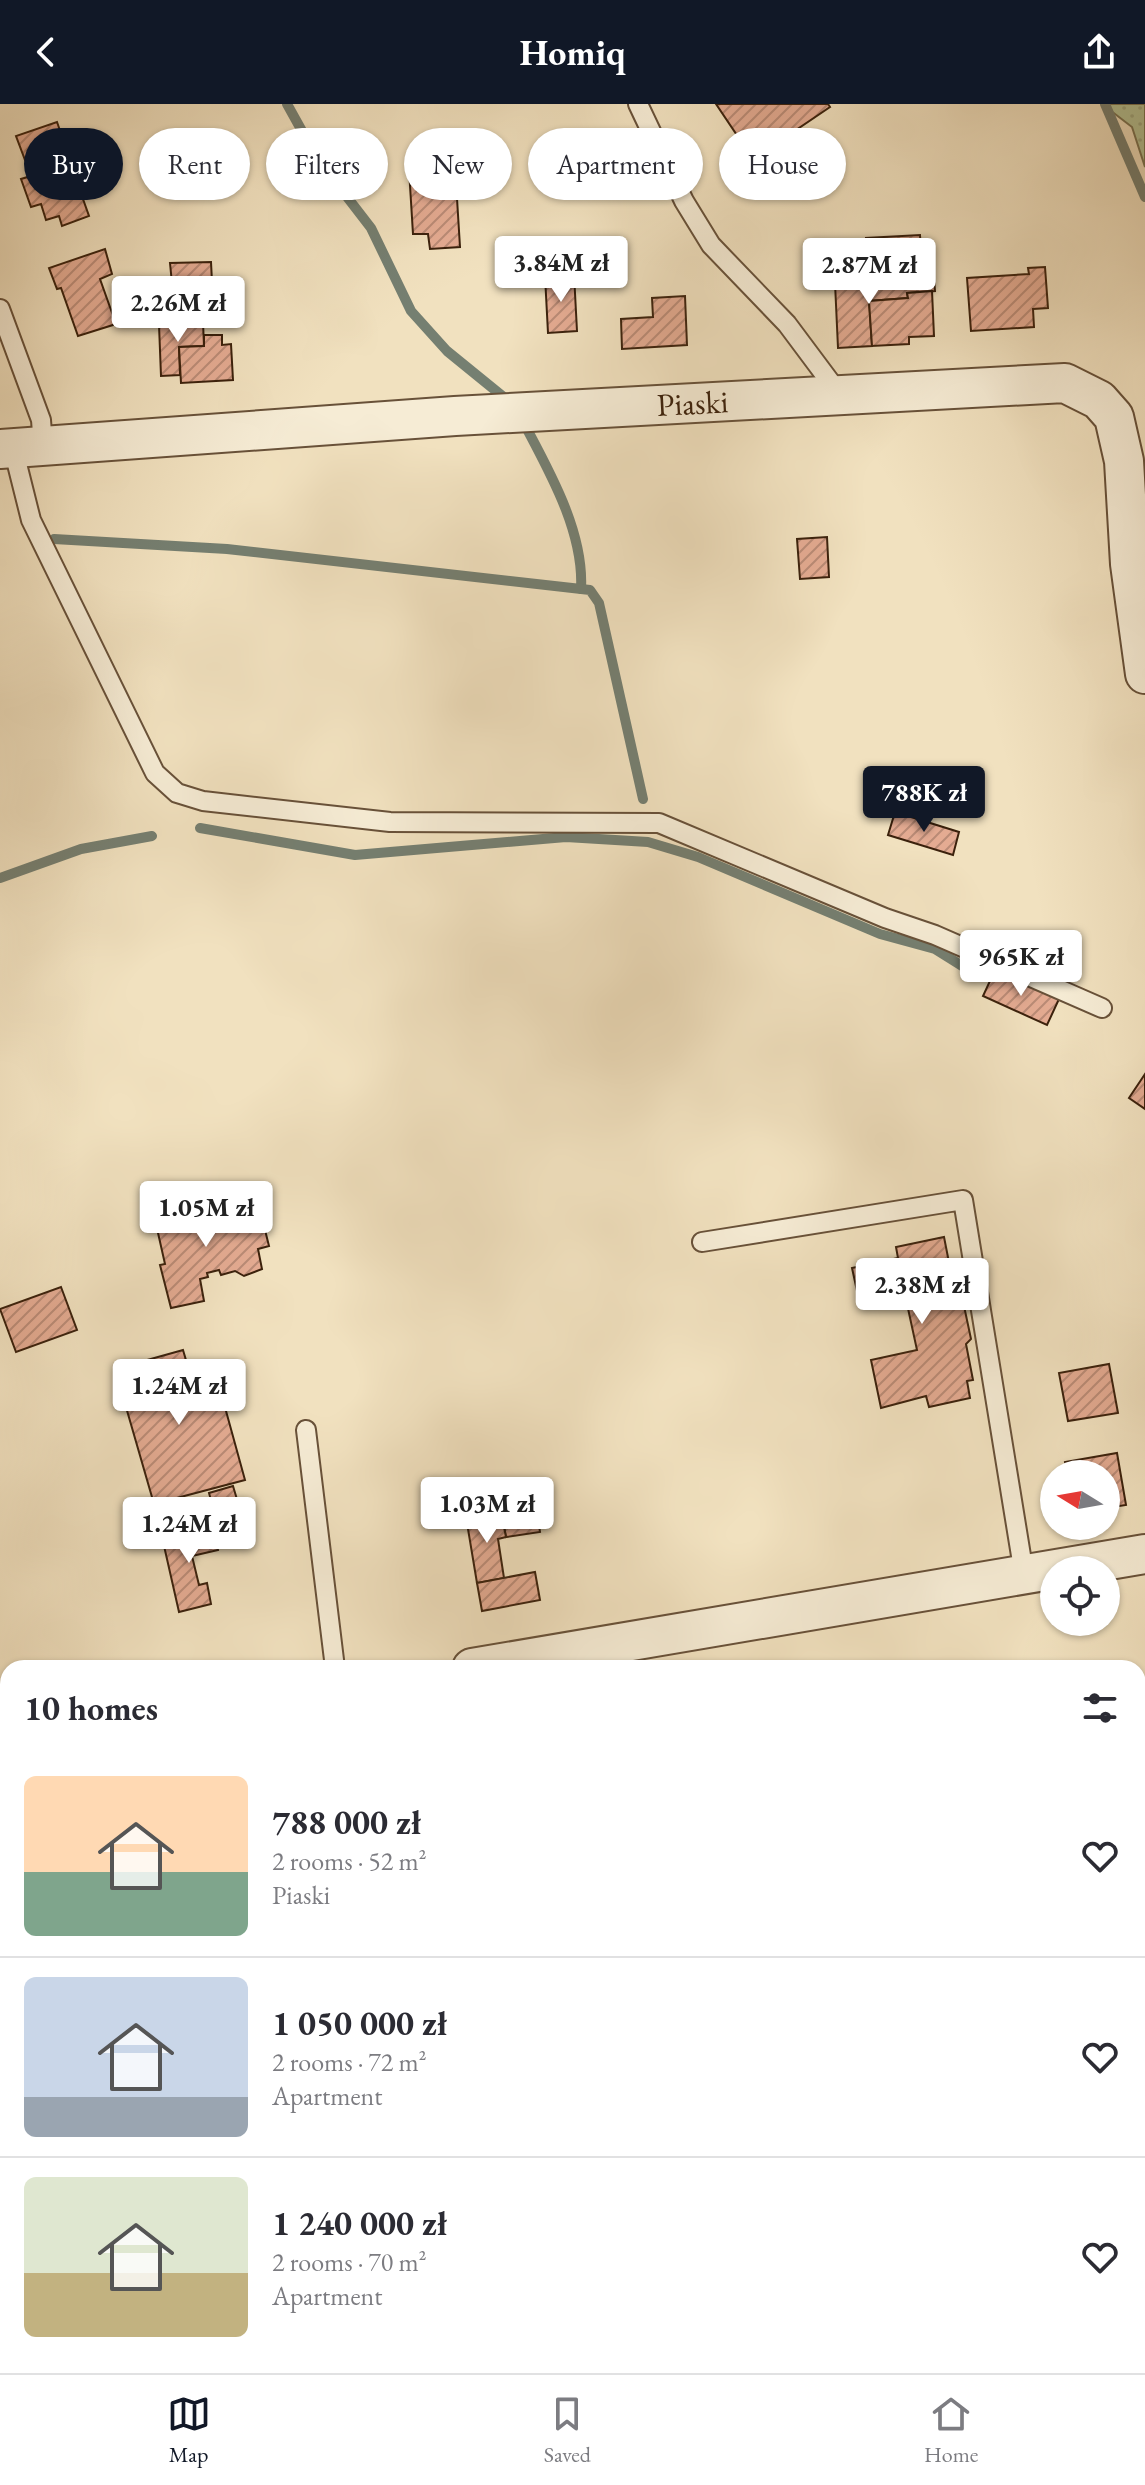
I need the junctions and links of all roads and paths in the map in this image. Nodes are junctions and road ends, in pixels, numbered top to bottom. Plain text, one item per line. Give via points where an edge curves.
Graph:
1 (638, 104) edge
2 (0, 309) edge
3 (840, 395) junction
4 (19, 448) edge
5 (1145, 674) edge
6 (1102, 1008) dead end
7 (702, 1242) dead end
8 (306, 1430) dead end
9 (1145, 1554) edge
10 (1024, 1574) junction
11 (334, 1660) edge
12 (519, 1660) edge

1 - 3 lane via 711,245 787,324
2 - 4 lane via 41,420
3 - 4 street, Piaski
3 - 5 street, Piaski via 1055,382 1099,400 1114,417 1124,461 1130,564
4 - 6 lane via 31,520 155,773 177,793 203,801 390,822 659,823
7 - 10 lane via 963,1200
8 - 11 lane
9 - 10 street
10 - 12 street

